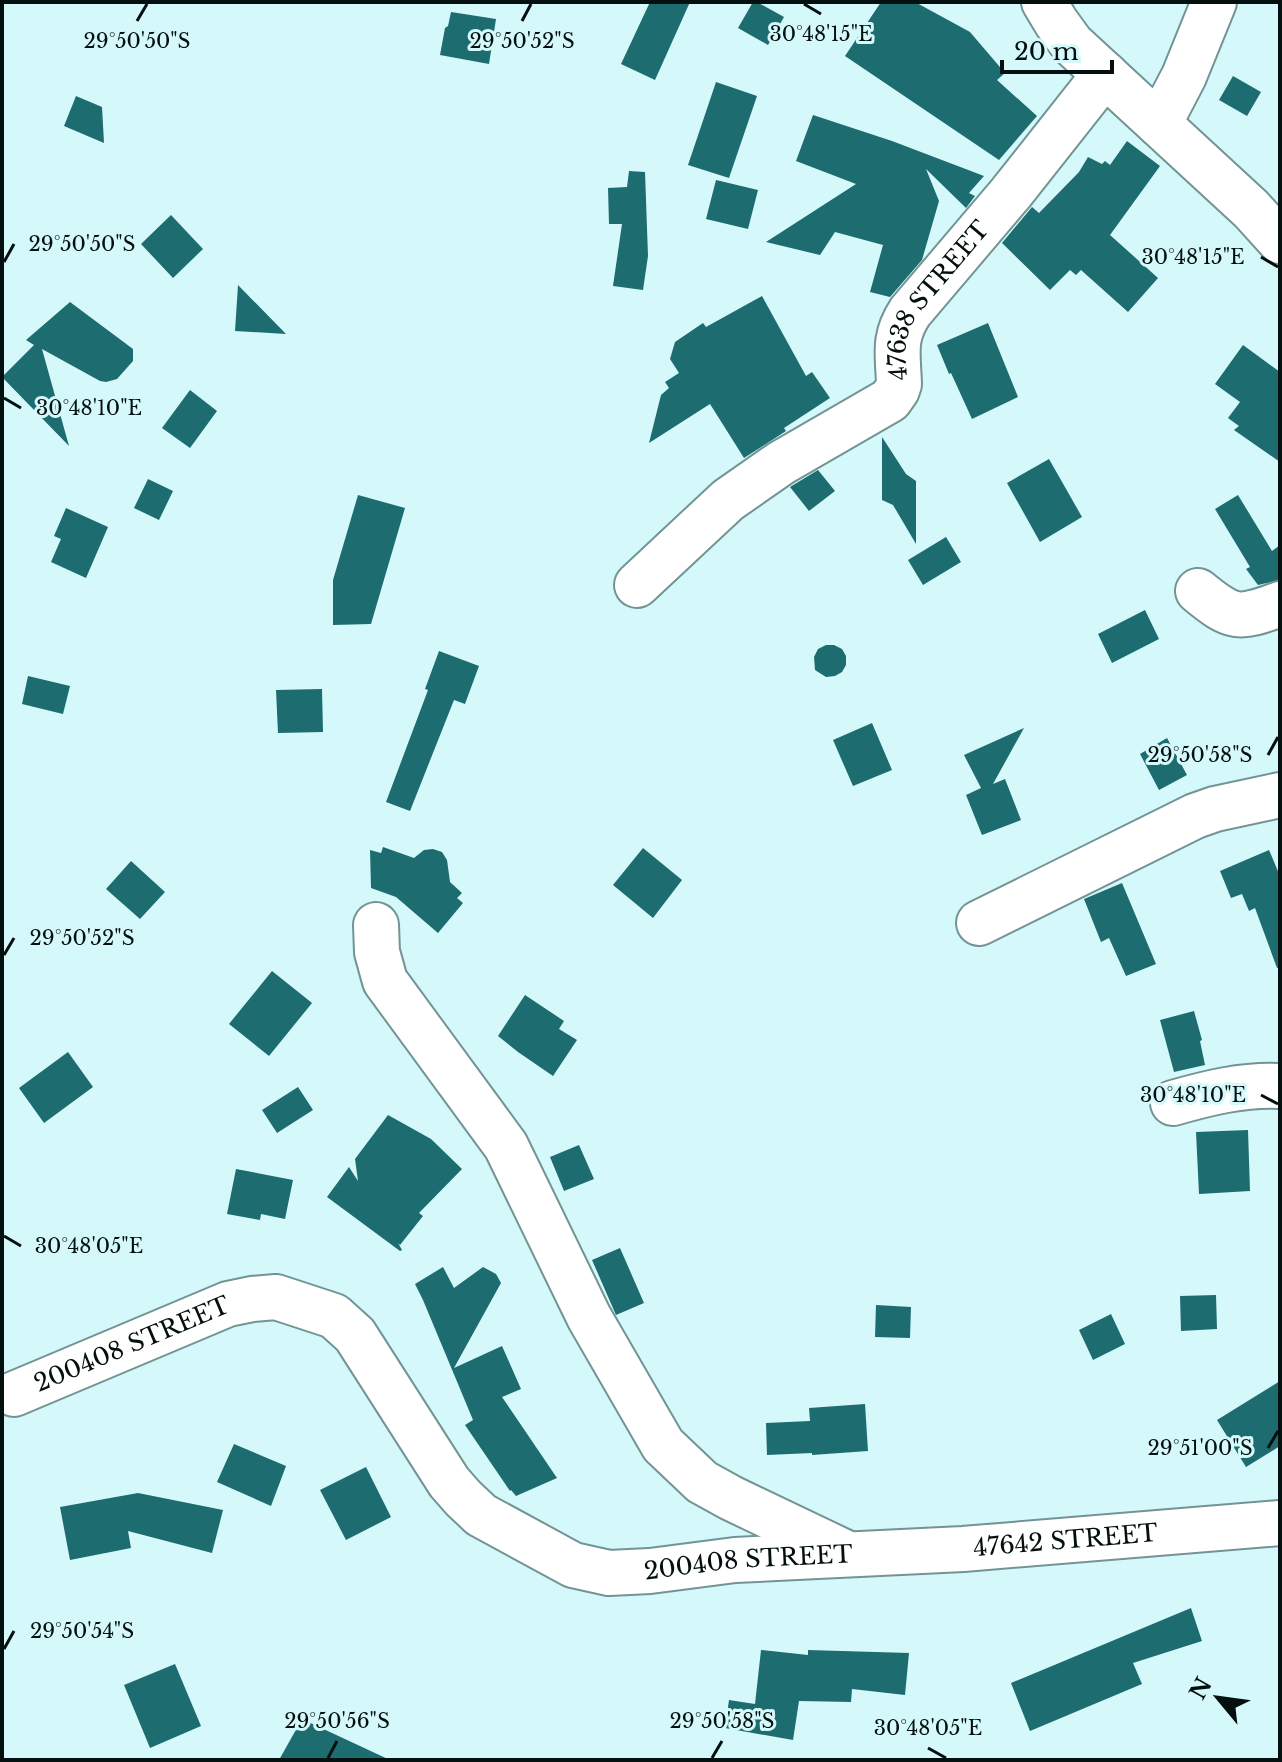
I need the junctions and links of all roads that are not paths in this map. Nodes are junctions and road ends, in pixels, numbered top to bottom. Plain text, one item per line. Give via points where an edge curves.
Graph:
1 (1044, 2) edge
2 (1214, 2) edge
3 (1105, 74) junction
4 (1159, 124) junction
5 (1280, 241) edge
6 (637, 585) dead end
7 (1198, 591) dead end
8 (1280, 604) edge
9 (1280, 795) edge
10 (979, 923) dead end
11 (376, 925) dead end
12 (1280, 1086) edge
13 (1173, 1103) dead end
14 (14, 1394) dead end
15 (1280, 1523) edge
16 (850, 1555) junction

1 - 3 street via 1072,44
2 - 4 street
3 - 4 street
3 - 6 street, 47638 STREET via 910,312 897,340 899,384 890,400 728,500
4 - 5 street
7 - 8 street via 1231,614 1256,614
9 - 10 street via 1195,816
11 - 16 street, 200408 STREET via 385,981 506,1146 589,1317 663,1445 702,1482
12 - 13 street via 1235,1088
14 - 16 street, 200408 STREET via 228,1304 276,1297 334,1316 355,1335 463,1498 481,1515 573,1565 609,1573
15 - 16 street, 47642 STREET

